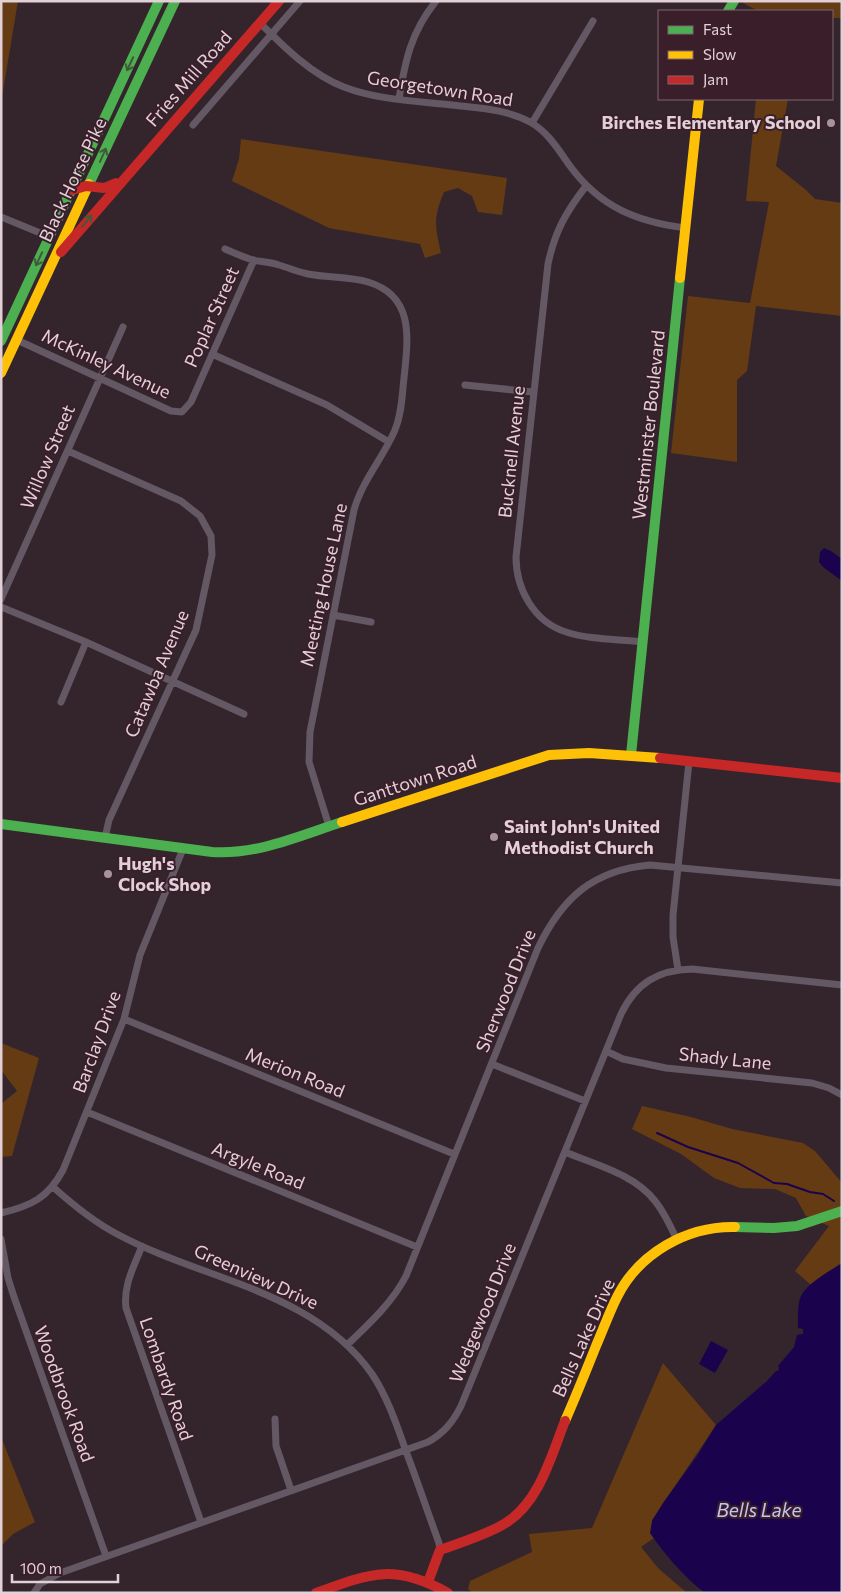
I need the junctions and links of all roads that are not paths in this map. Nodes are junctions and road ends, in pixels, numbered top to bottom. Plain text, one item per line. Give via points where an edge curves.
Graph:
1 (159, 1) edge
2 (279, 1) edge
3 (300, 1) edge
4 (436, 1) edge
5 (172, 4) edge
6 (593, 21) dead end
7 (260, 23) junction
8 (271, 34) junction
9 (400, 99) junction
10 (699, 100) edge
11 (532, 123) junction
12 (193, 125) dead end
13 (123, 178) junction
14 (89, 186) junction
15 (586, 186) junction
16 (72, 190) junction
17 (1, 217) edge
18 (686, 228) junction
19 (50, 237) junction
20 (225, 249) dead end
21 (55, 258) junction
22 (254, 260) junction
23 (123, 327) dead end
24 (17, 340) junction
25 (1, 341) edge
26 (212, 354) junction
27 (1, 373) edge
28 (99, 378) junction
29 (465, 385) dead end
30 (533, 392) junction
31 (182, 412) joint
32 (389, 442) junction
33 (68, 451) junction
34 (1, 599) edge
35 (1, 607) edge
36 (333, 615) junction
37 (371, 622) dead end
38 (86, 642) junction
39 (643, 642) junction
40 (172, 681) junction
41 (61, 702) dead end
42 (244, 714) dead end
43 (631, 755) junction
44 (689, 762) junction
45 (842, 778) edge
46 (1, 824) edge
47 (329, 826) junction
48 (105, 838) junction
49 (183, 849) junction
50 (679, 866) junction
51 (842, 884) edge
52 (678, 970) junction
53 (842, 985) edge
54 (124, 1019) junction
55 (606, 1051) junction
56 (492, 1064) junction
57 (842, 1095) edge
58 (585, 1101) junction
59 (87, 1112) junction
60 (565, 1152) junction
61 (454, 1154) junction
62 (53, 1187) junction
63 (842, 1211) edge
64 (1, 1213) edge
65 (676, 1238) junction
66 (1, 1239) edge
67 (142, 1246) junction
68 (417, 1248) junction
69 (347, 1345) junction
70 (275, 1419) dead end
71 (406, 1450) junction
72 (291, 1490) junction
73 (201, 1522) junction
74 (440, 1550) junction
75 (106, 1556) junction
76 (428, 1582) junction
77 (34, 1593) edge
78 (316, 1593) edge
79 (448, 1593) edge

1 -> 16 main road, Black Horse Pike
2 - 7 main road, Fries Mill Road
3 - 8 street, Fries Mill Road
4 - 9 street via 409,48
14 -> 5 main road, Black Horse Pike
6 - 11 street
7 - 8 street, Georgetown Road
7 - 13 main road, Fries Mill Road
8 - 9 street, Georgetown Road via 309,67 336,84
8 - 12 street, Fries Mill Road
9 - 11 street, Georgetown Road via 499,111
10 - 18 main road, Westminster Boulevard
11 - 15 street, Georgetown Road via 553,141
13 - 14 main road, Fries Mill Road via 107,188
21 -> 13 main road, Fries Mill Road
14 - 16 main road, Fries Mill Road
14 - 21 main road, Black Horse Pike
15 - 18 street, Georgetown Road via 605,202 629,215 657,224
15 - 30 street, Bucknell Avenue via 562,219 551,248
16 - 19 main road, Black Horse Pike
17 - 19 street
18 - 39 main road, Westminster Boulevard
19 -> 25 main road, Black Horse Pike
20 - 22 street, Meeting House Lane
21 - 24 main road, Black Horse Pike
22 - 26 street, Poplar Street
22 - 32 street, Meeting House Lane via 308,274 368,282 386,291 396,301 405,317 408,336 400,414
23 - 28 street, Willow Street
24 - 27 main road, Black Horse Pike
24 - 28 street, McKinley Avenue
26 - 31 street, Poplar Street via 188,406
26 - 32 street via 327,405
28 - 31 street, McKinley Avenue via 171,411
28 - 33 street, Willow Street
29 - 30 street
30 - 39 street, Bucknell Avenue via 516,557 521,587 539,616 558,629
32 - 36 street, Meeting House Lane via 356,504
33 - 34 street, Willow Street
33 - 40 street, Catawba Avenue via 181,501 208,527 212,555 199,620
35 - 38 street
36 - 37 street
36 - 47 street, Meeting House Lane via 308,753
38 - 40 street
38 - 41 street
39 - 43 main road, Westminster Boulevard
40 - 42 street
40 - 48 street, Catawba Avenue via 109,820
43 - 44 main road, Ganttown Road
43 - 47 main road, Ganttown Road via 548,755
44 - 45 main road, Ganttown Road
44 - 50 street
46 - 48 main road, Ganttown Road
47 - 49 main road, Ganttown Road via 260,850 230,853
48 - 49 main road, Ganttown Road
49 - 54 street, Barclay Drive via 140,955
50 - 51 street, Sherwood Drive
50 - 52 street via 673,929
50 - 56 street, Sherwood Drive via 650,865 622,870 594,882 568,902 553,918 544,936
52 - 53 street, Wedgewood Drive
52 - 55 street, Wedgewood Drive via 653,978 634,993
54 - 59 street, Barclay Drive
54 - 61 street, Merion Road
55 - 57 street, Shady Lane via 623,1059 666,1068 812,1083
55 - 58 street, Wedgewood Drive
56 - 58 street
56 - 61 street, Sherwood Drive
58 - 60 street, Wedgewood Drive
59 - 62 street, Barclay Drive
59 - 68 street, Argyle Road
60 - 65 street via 638,1185 659,1206
60 - 71 street, Wedgewood Drive via 457,1414 436,1437
61 - 68 street, Sherwood Drive
62 - 64 street, Barclay Drive via 37,1200
62 - 67 street, Greenview Drive via 108,1229
63 - 65 main road, Bells Lake Drive via 794,1227 714,1228
65 - 74 main road, Bells Lake Drive via 642,1262 617,1296 535,1494 528,1504 502,1526
66 - 75 street, Woodbrook Road via 14,1297
67 - 69 street, Greenview Drive via 290,1306 316,1320
67 - 73 street, Lombardy Road via 127,1285 126,1308
68 - 69 street, Sherwood Drive via 398,1290
69 - 71 street, Greenview Drive via 381,1390
70 - 72 street via 276,1446
71 - 72 street, Wedgewood Drive
71 - 74 street, Greenview Drive
72 - 73 street, Wedgewood Drive
73 - 75 street, Wedgewood Drive
74 - 76 main road
75 - 77 street, Wedgewood Drive via 54,1576 40,1584
76 - 78 main road via 401,1573 377,1574
76 - 79 main road

